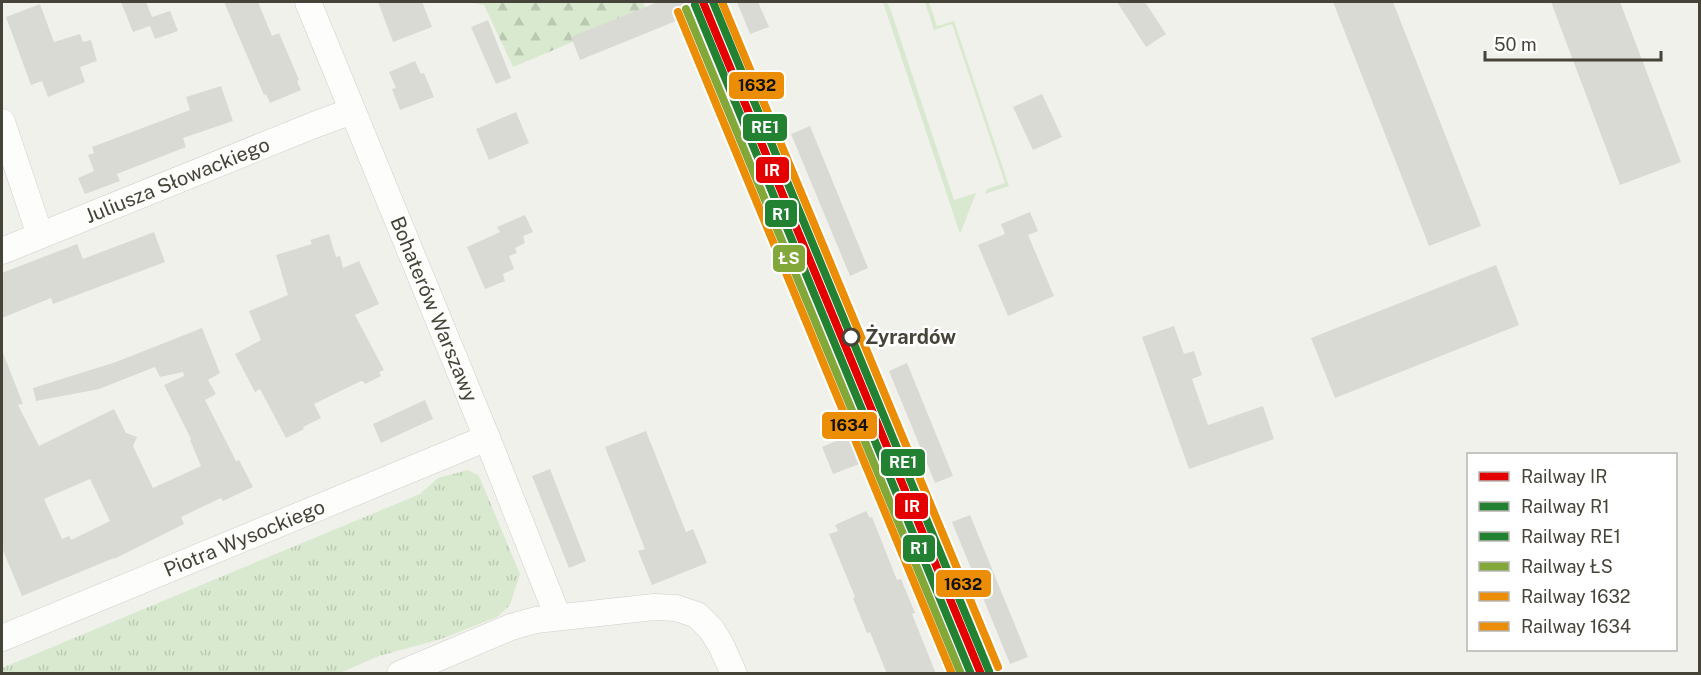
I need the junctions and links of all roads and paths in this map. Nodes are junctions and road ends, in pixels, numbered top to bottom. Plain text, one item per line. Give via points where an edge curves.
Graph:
1 (308, 2) edge
2 (352, 111) junction
3 (2, 122) edge
4 (40, 235) junction
5 (2, 251) edge
6 (487, 438) junction
7 (558, 617) junction
8 (2, 638) edge
9 (400, 674) edge
10 (734, 674) edge

1 - 2 street, Bohaterów Warszawy
2 - 4 street, Juliusza Słowackiego
2 - 6 street, Bohaterów Warszawy
3 - 4 street
4 - 5 street, Juliusza Słowackiego
6 - 7 street, Bohaterów Warszawy
6 - 8 street, Piotra Wysockiego
7 - 9 street via 511,627
7 - 10 street via 654,607 686,611 711,628

